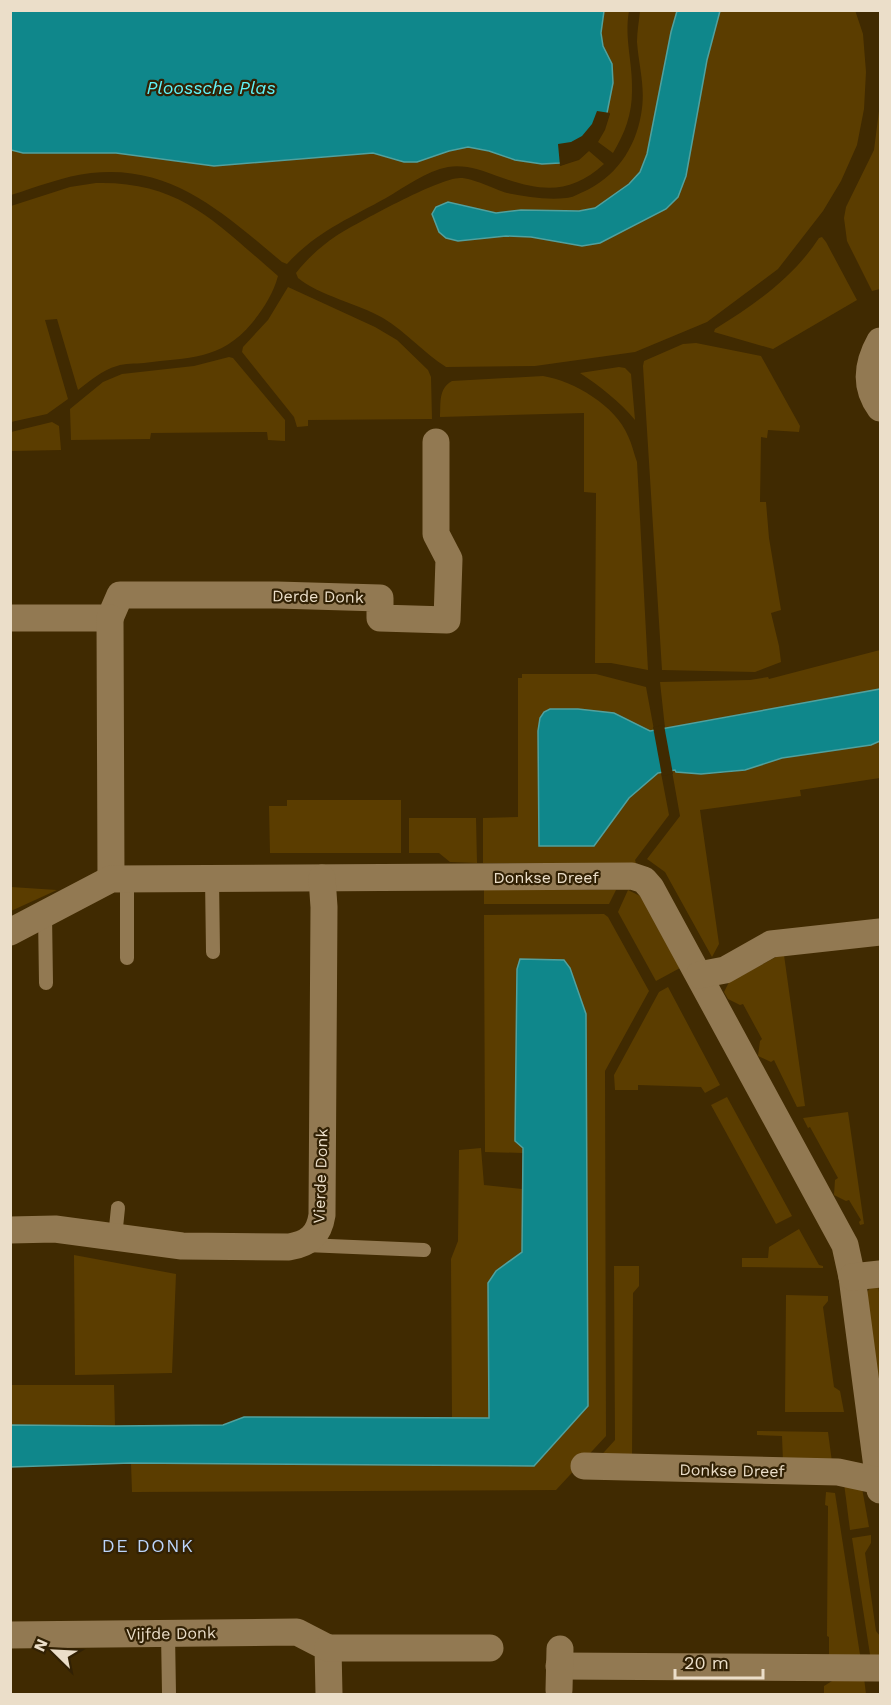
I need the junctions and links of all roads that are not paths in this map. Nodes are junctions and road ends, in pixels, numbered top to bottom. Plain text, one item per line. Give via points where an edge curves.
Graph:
1 (880, 341) edge
2 (880, 408) edge
3 (436, 442) dead end
4 (10, 618) edge
5 (110, 618) junction
6 (212, 878) junction
7 (322, 878) junction
8 (119, 879) junction
9 (45, 914) junction
10 (10, 932) edge
11 (880, 932) edge
12 (213, 952) dead end
13 (128, 958) dead end
14 (699, 975) junction
15 (46, 983) dead end
16 (118, 1208) dead end
17 (10, 1230) edge
18 (115, 1237) junction
19 (301, 1245) junction
20 (424, 1250) dead end
21 (880, 1274) edge
22 (852, 1277) junction
23 (584, 1467) dead end
24 (880, 1484) edge
25 (168, 1633) junction
26 (10, 1635) edge
27 (328, 1648) junction
28 (490, 1648) dead end
29 (559, 1668) dead end
30 (880, 1668) edge
31 (169, 1695) edge
32 (328, 1695) edge

1 - 2 street via 868,374 871,392
3 - 5 street, Derde Donk via 436,534 449,559 447,620 380,618 380,598 277,595 120,595
4 - 5 street
5 - 8 street
6 - 7 street, Donkse Dreef
6 - 8 street, Donkse Dreef
6 - 12 lane
7 - 14 street, Donkse Dreef via 632,876 644,880 651,888
7 - 19 street, Vierde Donk via 322,1215 320,1228
8 - 9 street, Donkse Dreef
8 - 13 lane
9 - 10 street, Donkse Dreef
9 - 15 lane
11 - 14 street via 771,944 725,970
14 - 22 street, Donkse Dreef via 845,1245
16 - 18 lane
17 - 18 street, Vierde Donk via 56,1229
18 - 19 street, Vierde Donk via 182,1246
19 - 20 lane
21 - 22 street
22 - 24 street, Donkse Dreef
23 - 24 street, Donkse Dreef via 838,1472
25 - 26 street, Vijfde Donk
25 - 27 street, Vijfde Donk via 297,1632
25 - 31 lane
27 - 28 street, Vijfde Donk
27 - 32 street
29 - 30 street

